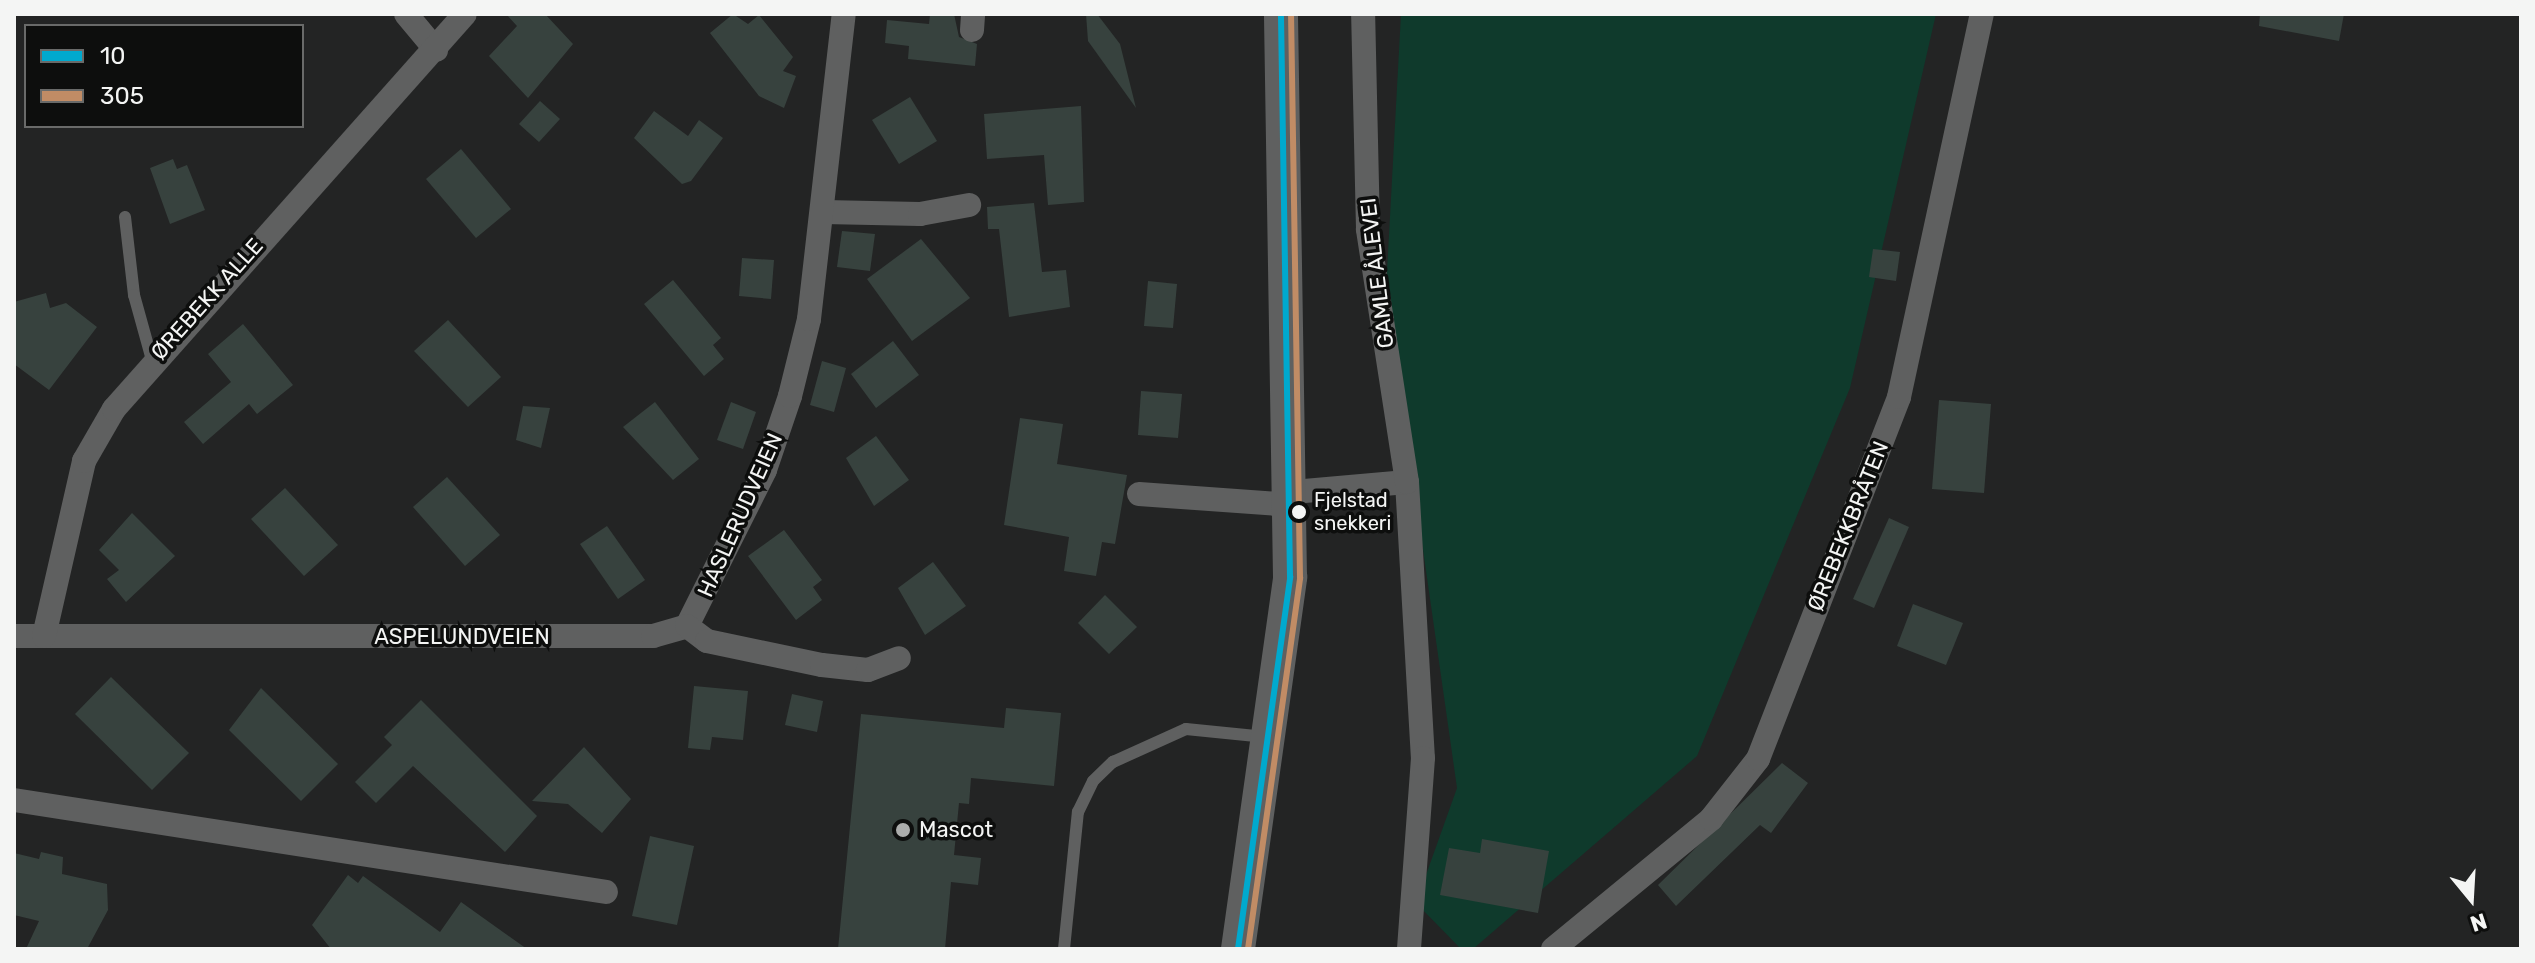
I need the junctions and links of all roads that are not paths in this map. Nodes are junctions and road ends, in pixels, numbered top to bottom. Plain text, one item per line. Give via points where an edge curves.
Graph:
1 (406, 14) edge
2 (465, 14) edge
3 (844, 14) edge
4 (1281, 14) edge
5 (1363, 14) edge
6 (1982, 14) edge
7 (436, 50) junction
8 (969, 205) dead end
9 (824, 212) junction
10 (125, 217) dead end
11 (152, 360) junction
12 (1407, 482) junction
13 (1139, 494) dead end
14 (1293, 498) junction
15 (687, 626) junction
16 (14, 636) edge
17 (44, 636) junction
18 (899, 658) dead end
19 (1273, 737) junction
20 (14, 800) edge
21 (606, 892) dead end
22 (1064, 949) edge
23 (1238, 949) edge
24 (1409, 949) edge
25 (1553, 949) edge

1 - 7 street
2 - 7 street, ØREBEKK ALLE
3 - 9 street, HASLERUDVEIEN
4 - 14 main road
5 - 12 street, GAMLE ÅLEVEI via 1368,229
6 - 25 street, ØREBEKKBRÅTEN via 1899,397 1758,759 1711,819
7 - 11 street, ØREBEKK ALLE
8 - 9 street via 920,214
9 - 15 street, HASLERUDVEIEN via 790,396 765,470
10 - 11 lane via 134,295
11 - 17 street, ØREBEKK ALLE via 84,461
12 - 14 street
12 - 24 street, GAMLE ÅLEVEI via 1423,758
13 - 14 street
14 - 19 main road
15 - 17 street, ASPELUNDVEIEN via 653,636
15 - 18 street via 707,641 822,665 868,670
16 - 17 street, ASPELUNDVEIEN
19 - 22 lane via 1186,729 1113,762 1093,781 1078,812
19 - 23 main road
20 - 21 street

